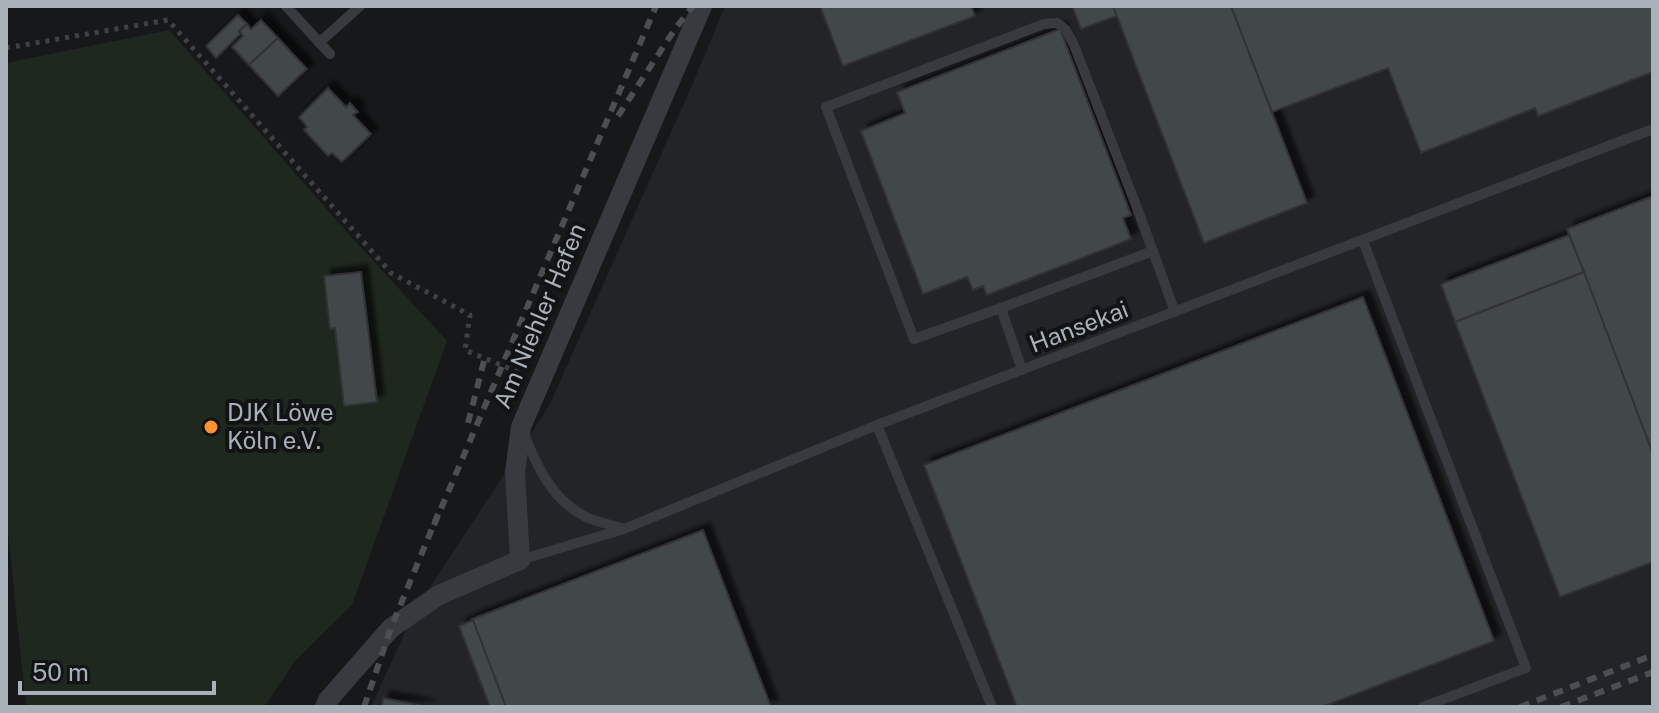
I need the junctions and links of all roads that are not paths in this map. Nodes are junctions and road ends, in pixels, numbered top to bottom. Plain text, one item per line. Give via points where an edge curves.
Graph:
1 (286, 6) edge
2 (360, 6) edge
3 (702, 6) edge
4 (319, 43) junction
5 (330, 54) dead end
6 (1653, 129) edge
7 (1363, 241) junction
8 (1153, 251) junction
9 (1001, 308) junction
10 (1175, 312) junction
11 (1022, 370) junction
12 (877, 425) junction
13 (521, 427) junction
14 (624, 529) junction
15 (520, 560) junction
16 (325, 707) edge
17 (992, 707) edge
18 (1423, 707) edge

1 - 4 lane
2 - 4 lane
3 - 13 street, Am Niehler Hafen
4 - 5 lane
6 - 7 lane, Hansekai
7 - 10 lane, Hansekai
7 - 18 lane via 1526,668
8 - 9 lane
8 - 9 lane via 1074,45 1057,23 826,107 914,339
8 - 10 lane
9 - 11 lane
10 - 11 lane, Hansekai
11 - 12 lane, Hansekai
12 - 14 lane, Hansekai
12 - 17 lane
13 - 14 lane via 537,467 558,497 586,517
13 - 15 street, Am Niehler Hafen via 515,472
14 - 15 lane, Hansekai
15 - 16 street via 439,595 391,628

